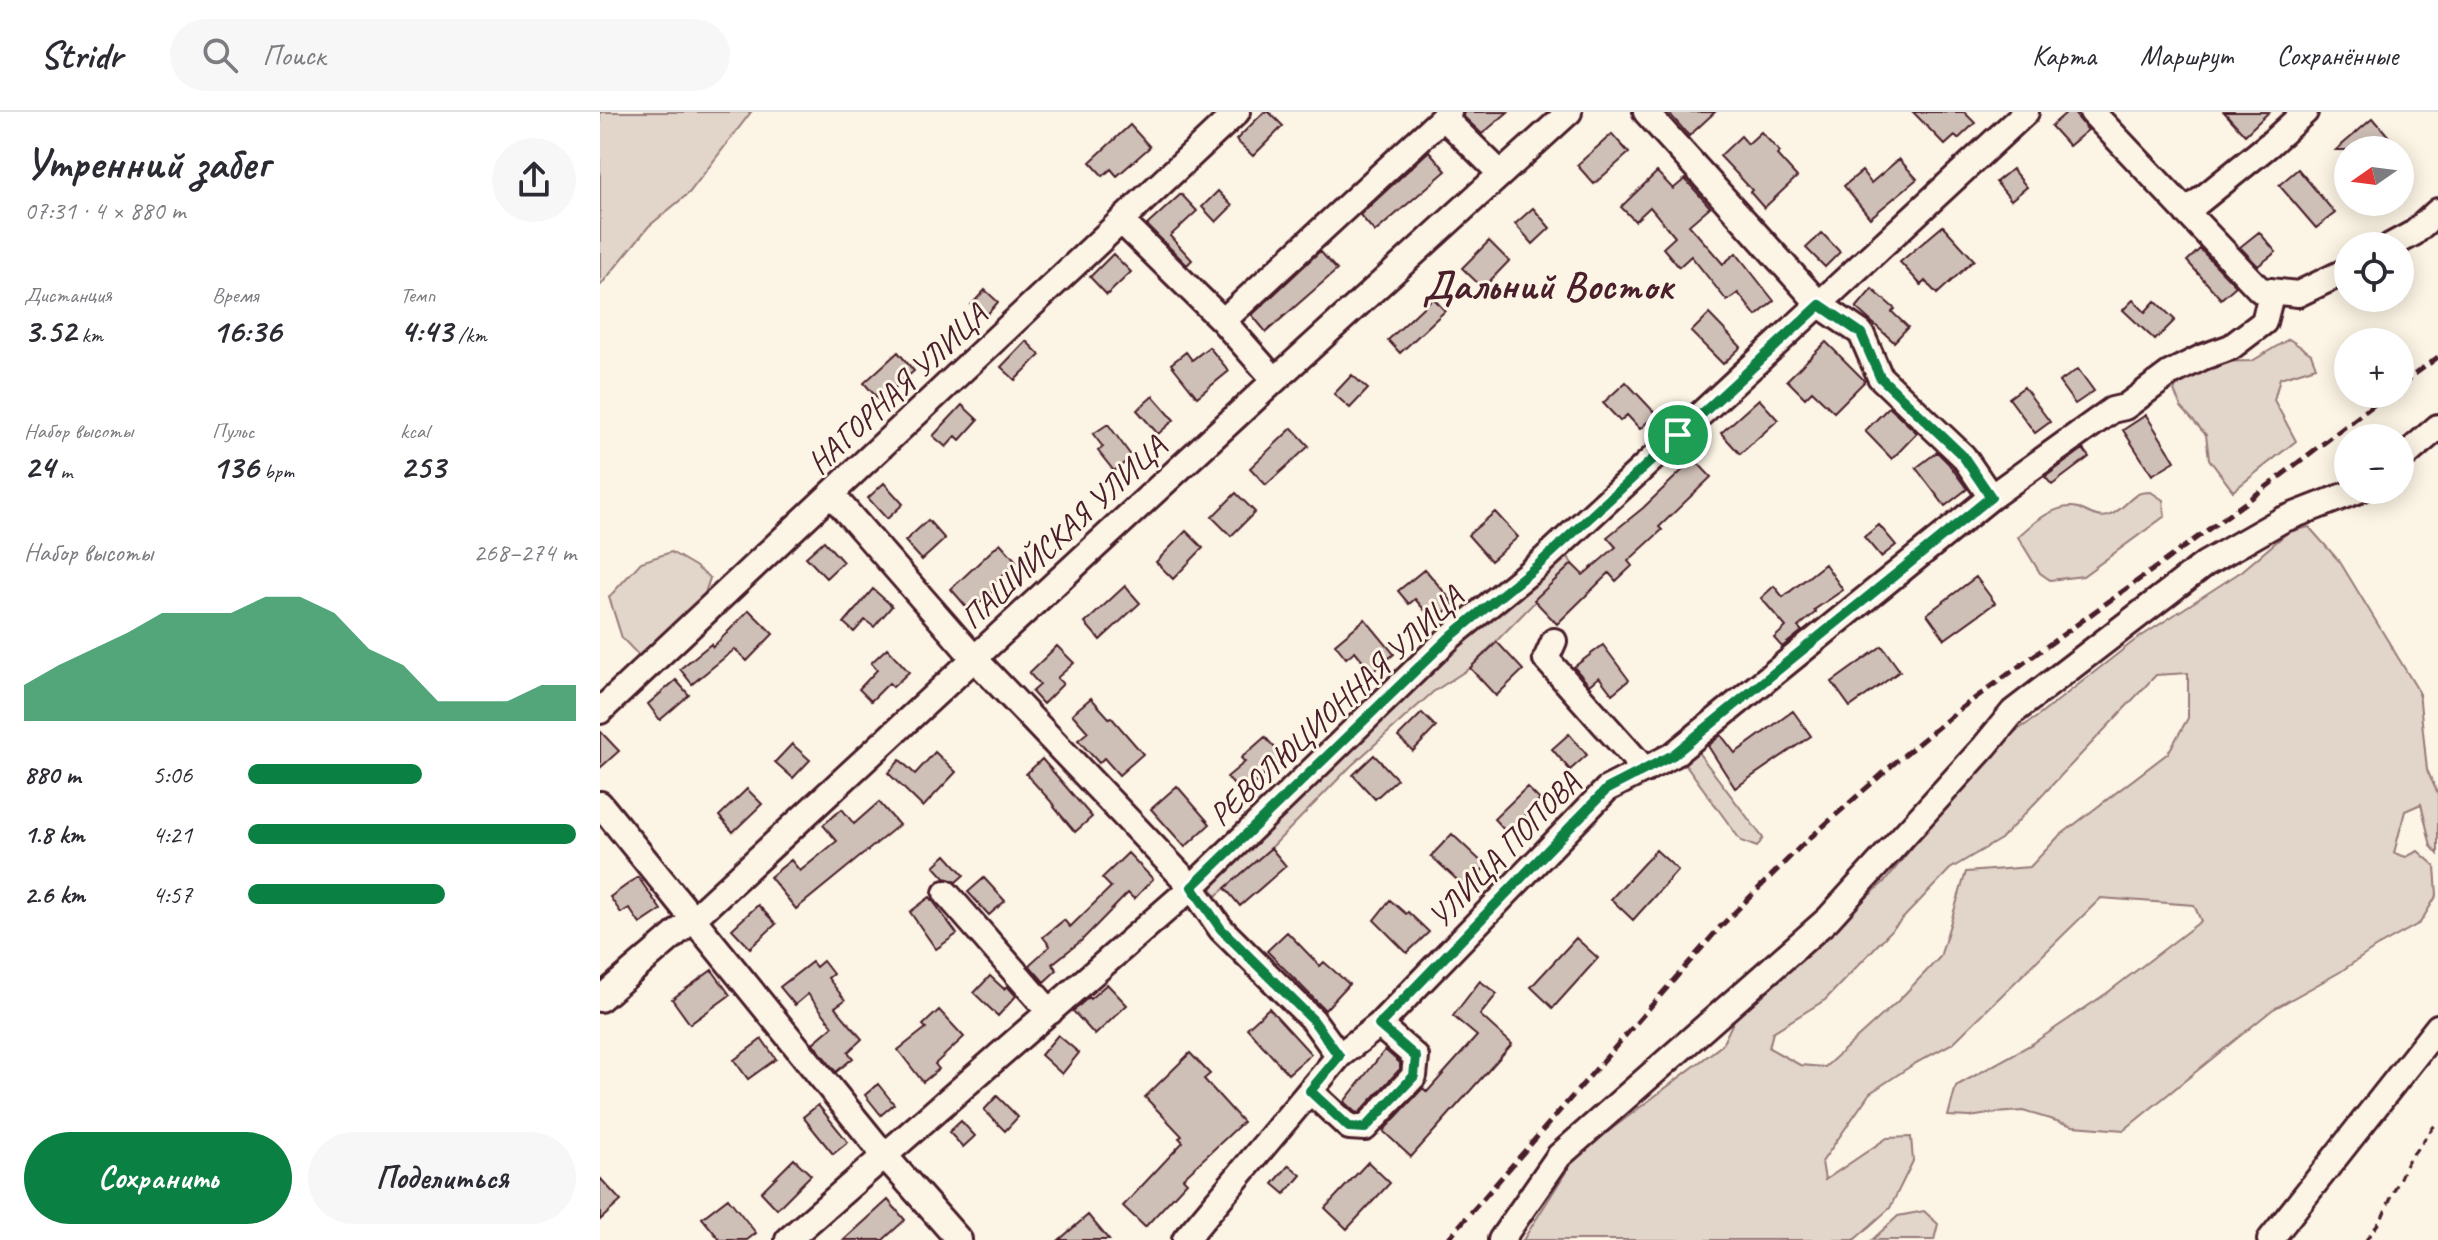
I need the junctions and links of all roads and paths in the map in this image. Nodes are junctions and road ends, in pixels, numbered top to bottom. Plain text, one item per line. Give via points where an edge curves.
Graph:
1 (1237, 112) edge
2 (1569, 112) edge
3 (1646, 112) edge
4 (2026, 112) edge
5 (2092, 112) edge
6 (2305, 112) edge
7 (1446, 115) edge
8 (1501, 174) junction
9 (2438, 211) edge
10 (2186, 212) junction
11 (1122, 222) junction
12 (2414, 233) edge
13 (2334, 278) edge
14 (2272, 291) junction
15 (1820, 305) junction
16 (1223, 321) junction
17 (1275, 380) junction
18 (2438, 427) edge
19 (2414, 448) edge
20 (832, 495) junction
21 (1991, 497) junction
22 (2334, 500) edge
23 (1554, 641) dead end
24 (974, 658) junction
25 (600, 711) edge
26 (1645, 770) junction
27 (600, 804) edge
28 (1192, 887) junction
29 (946, 893) dead end
30 (693, 919) junction
31 (600, 999) edge
32 (1050, 1012) junction
33 (1379, 1025) junction
34 (2438, 1027) edge
35 (1339, 1056) junction
36 (1310, 1091) junction
37 (2438, 1121) edge
38 (885, 1156) junction
39 (801, 1236) edge
40 (959, 1240) edge
41 (1185, 1240) edge
42 (1501, 1240) edge
43 (2270, 1240) edge
44 (2366, 1240) edge

1 - 11 street, НАГОРНАЯ УЛИЦА
2 - 8 street, ПАШИЙСКАЯ УЛИЦА
3 - 15 street
4 - 15 street, РЕВОЛЮЦИОННАЯ УЛИЦА
5 - 10 street
6 - 10 street
7 - 8 street
7 - 16 street
8 - 17 street, ПАШИЙСКАЯ УЛИЦА
9 - 12 street
10 - 14 street via 2260,290
11 - 16 street
11 - 20 street, НАГОРНАЯ УЛИЦА
13 - 14 street via 2298,294
14 - 21 street, УЛИЦА ПОПОВА via 2264,322 2231,347 2169,374
15 - 21 street via 1861,333 1880,377 1963,456
15 - 28 street, РЕВОЛЮЦИОННАЯ УЛИЦА via 1537,566 1451,636
16 - 17 street
17 - 24 street, ПАШИЙСКАЯ УЛИЦА
18 - 19 street
20 - 24 street
20 - 25 street, НАГОРНАЯ УЛИЦА
21 - 26 street, УЛИЦА ПОПОВА via 1673,755
22 - 42 street via 2282,520 2205,564 2013,712 1828,919 1559,1156
23 - 26 street via 1546,659
24 - 28 street
24 - 30 street, ПАШИЙСКАЯ УЛИЦА
26 - 33 street, УЛИЦА ПОПОВА via 1607,789
27 - 30 street
28 - 32 street, РЕВОЛЮЦИОННАЯ УЛИЦА
28 - 35 street via 1221,929 1313,1020
29 - 32 street
30 - 31 street, ПАШИЙСКАЯ УЛИЦА
30 - 38 street
32 - 38 street, РЕВОЛЮЦИОННАЯ УЛИЦА
33 - 35 street, УЛИЦА ПОПОВА
33 - 36 street via 1416,1057 1414,1076 1365,1128 1349,1127
34 - 43 street
35 - 36 street, УЛИЦА ПОПОВА
36 - 41 street, УЛИЦА ПОПОВА
37 - 44 path via 2407,1162
38 - 39 street, РЕВОЛЮЦИОННАЯ УЛИЦА
38 - 40 street

